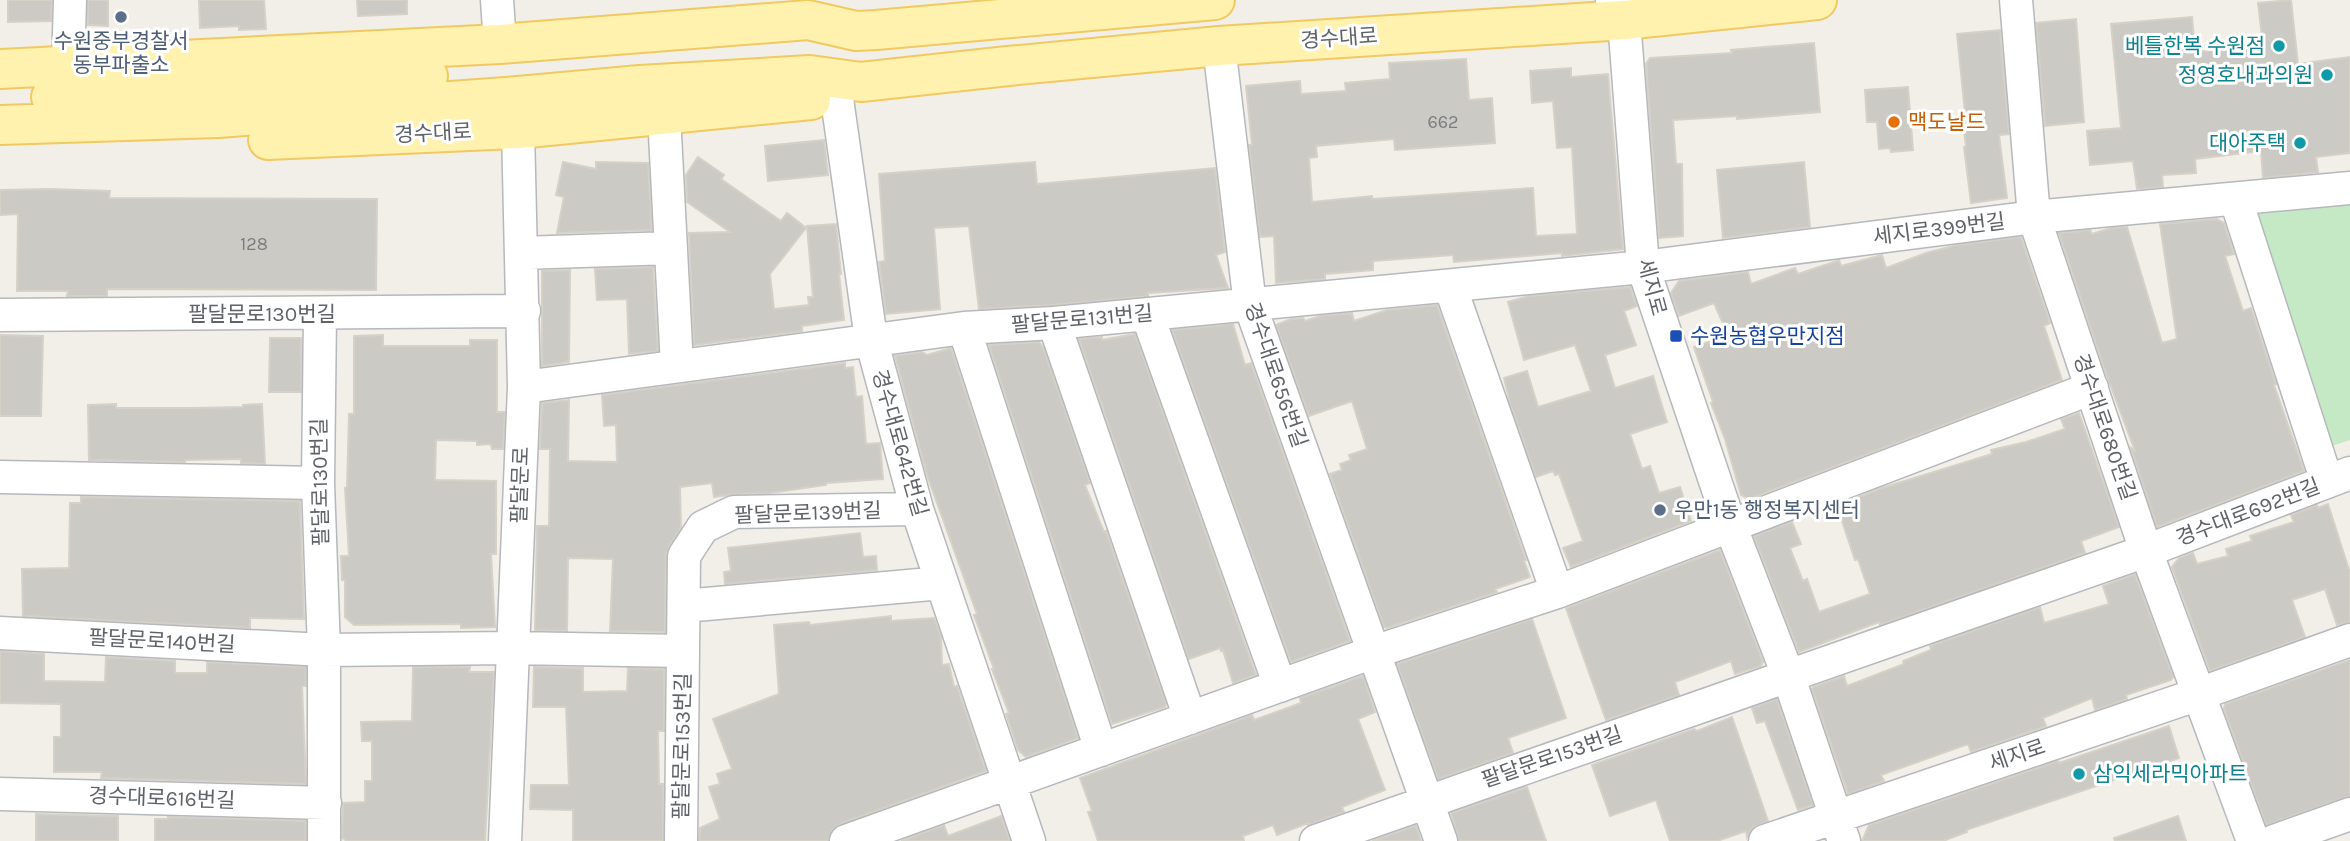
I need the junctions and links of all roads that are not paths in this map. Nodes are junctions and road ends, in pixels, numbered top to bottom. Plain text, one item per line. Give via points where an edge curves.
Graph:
1 (70, 0) edge
2 (497, 0) edge
3 (1215, 0) edge
4 (1817, 0) edge
5 (2016, 0) edge
6 (1618, 10) edge
7 (838, 19) edge
8 (500, 44) junction
9 (1219, 46) junction
10 (68, 67) junction
11 (0, 69) edge
12 (639, 74) junction
13 (848, 87) junction
14 (0, 100) edge
15 (664, 115) junction
16 (0, 125) edge
17 (518, 129) junction
18 (0, 152) edge
19 (2350, 188) edge
20 (2236, 200) junction
21 (2034, 217) junction
22 (671, 248) junction
23 (522, 253) junction
24 (1643, 267) junction
25 (1450, 286) junction
26 (1250, 304) junction
27 (524, 311) junction
28 (320, 314) junction
29 (1147, 314) junction
30 (0, 315) edge
31 (1054, 323) junction
32 (964, 328) junction
33 (871, 340) junction
34 (677, 366) junction
35 (524, 387) junction
36 (2092, 388) junction
37 (0, 477) edge
38 (2338, 477) edge
39 (318, 483) junction
40 (917, 509) junction
41 (1730, 525) junction
42 (2146, 551) junction
43 (942, 583) junction
44 (1557, 592) junction
45 (684, 606) junction
46 (0, 633) edge
47 (2350, 640) edge
48 (512, 648) junction
49 (324, 650) junction
50 (683, 651) junction
51 (1374, 652) junction
52 (1788, 675) junction
53 (1280, 686) junction
54 (2199, 694) junction
55 (1189, 718) junction
56 (1101, 750) junction
57 (1008, 782) junction
58 (0, 794) edge
59 (1427, 801) junction
60 (325, 803) junction
61 (2350, 814) edge
62 (1840, 829) edge
63 (324, 841) edge
64 (505, 841) edge
65 (681, 841) edge
66 (846, 841) edge
67 (1028, 841) edge
68 (1316, 841) edge
69 (1441, 841) edge
70 (1765, 841) edge
71 (2253, 841) edge
72 (2274, 841) edge

1 - 10 street
2 - 8 street
3 - 7 main road
4 - 6 main road, 경수대로
5 - 21 street, 경수대로680번길
6 - 9 main road, 경수대로
6 - 24 street, 세지로
7 - 8 main road
7 - 12 main road via 808,48
8 - 10 main road
9 - 13 main road, 경수대로
9 - 26 street, 경수대로656번길
10 - 11 main road
12 - 13 main road, 경수대로 via 810,75
12 - 14 main road
12 - 16 main road via 506,97 218,118
13 - 15 main road, 경수대로 via 811,100
13 - 33 street, 경수대로642번길
15 - 17 main road, 경수대로
15 - 22 street
17 - 18 main road, 경수대로
17 - 23 street, 팔달문로
19 - 20 street, 세지로399번길
20 - 21 street, 세지로399번길
20 - 38 street
21 - 24 street, 세지로399번길
21 - 36 street, 경수대로680번길
22 - 23 street
22 - 34 street
23 - 27 street, 팔달문로
24 - 25 street, 팔달문로131번길
24 - 41 street, 세지로
25 - 26 street, 팔달문로131번길
25 - 44 street
26 - 29 street, 팔달문로131번길
26 - 51 street, 경수대로656번길
27 - 28 street, 팔달문로130번길
27 - 35 street, 팔달문로
28 - 30 street, 팔달문로130번길
28 - 39 street, 팔달로130번길
29 - 31 street, 팔달문로131번길
29 - 53 street
31 - 32 street, 팔달문로131번길
31 - 55 street
32 - 33 street, 팔달문로131번길
32 - 56 street
33 - 34 street, 팔달문로131번길
33 - 40 street, 경수대로642번길
34 - 35 street, 팔달문로131번길
35 - 48 street, 팔달문로
36 - 41 street
36 - 42 street, 경수대로680번길
37 - 39 street
38 - 42 street, 경수대로692번길
39 - 49 street, 팔달로130번길
40 - 43 street, 경수대로642번길
40 - 45 street, 팔달문로139번길 via 734,512 703,527 684,556
41 - 44 street
41 - 52 street, 세지로
42 - 52 street
42 - 54 street, 경수대로680번길
43 - 45 street
43 - 57 street, 경수대로642번길
44 - 51 street
45 - 50 street, 팔달문로139번길
46 - 49 street, 팔달문로140번길
47 - 54 street
48 - 49 street, 팔달문로140번길
48 - 50 street
48 - 64 street, 팔달문로
49 - 60 street
50 - 65 street, 팔달문로153번길
51 - 53 street
51 - 59 street, 경수대로656번길
52 - 59 street, 팔달문로153번길
52 - 62 street, 세지로
53 - 55 street
54 - 62 street, 세지로
54 - 71 street, 경수대로680번길
55 - 56 street
56 - 57 street
57 - 66 street
57 - 67 street, 경수대로642번길
58 - 60 street, 경수대로616번길
59 - 68 street, 팔달문로153번길
59 - 69 street, 경수대로656번길
60 - 63 street
61 - 72 street
62 - 70 street

